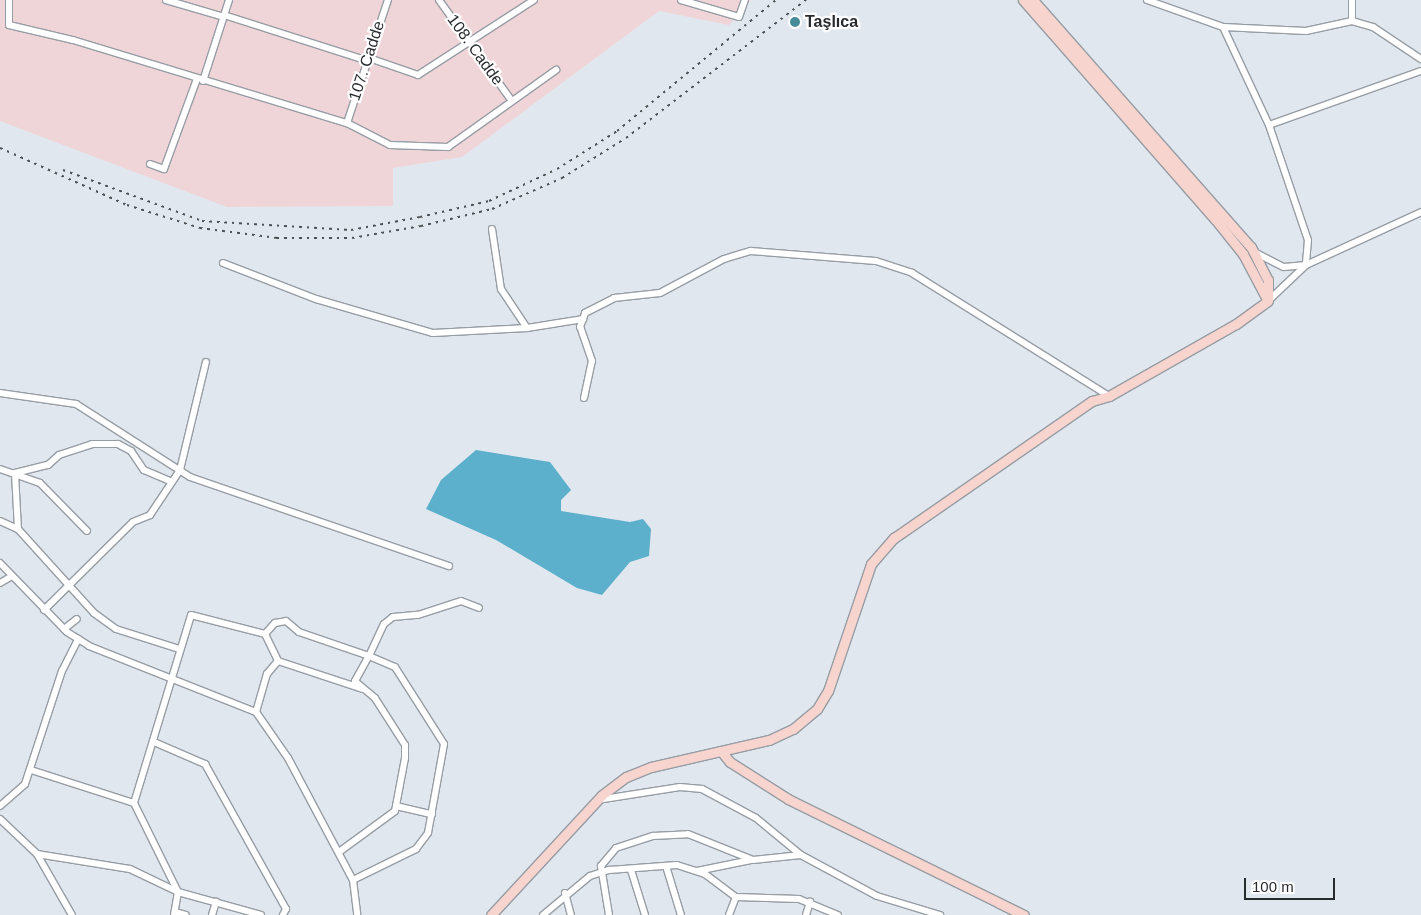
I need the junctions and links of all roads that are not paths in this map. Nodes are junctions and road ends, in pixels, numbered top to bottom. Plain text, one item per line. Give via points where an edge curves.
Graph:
1 (10, 0) edge
2 (166, 0) edge
3 (229, 0) edge
4 (388, 0) edge
5 (439, 0) edge
6 (534, 0) edge
7 (681, 0) edge
8 (745, 0) edge
9 (1023, 0) edge
10 (1033, 0) edge
11 (1147, 0) edge
12 (1352, 0) edge
13 (224, 16) junction
14 (1352, 21) junction
15 (1223, 28) junction
16 (471, 45) junction
17 (368, 59) junction
18 (1421, 59) edge
19 (556, 70) dead end
20 (1421, 71) edge
21 (200, 80) junction
22 (511, 100) junction
23 (347, 123) junction
24 (1269, 125) junction
25 (150, 164) dead end
26 (1421, 212) edge
27 (492, 229) dead end
28 (1250, 248) junction
29 (223, 263) dead end
30 (1306, 265) junction
31 (1268, 301) junction
32 (583, 318) junction
33 (527, 328) junction
34 (206, 362) dead end
35 (0, 393) edge
36 (1109, 396) junction
37 (584, 398) dead end
38 (0, 469) edge
39 (180, 470) junction
40 (16, 473) junction
41 (172, 482) junction
42 (0, 521) edge
43 (18, 529) junction
44 (87, 531) dead end
45 (0, 563) edge
46 (449, 566) dead end
47 (12, 576) junction
48 (0, 583) edge
49 (71, 584) junction
50 (479, 608) dead end
51 (44, 610) junction
52 (77, 619) dead end
53 (64, 629) junction
54 (265, 634) junction
55 (78, 639) junction
56 (179, 649) junction
57 (369, 656) junction
58 (278, 660) junction
59 (170, 676) junction
60 (366, 690) junction
61 (256, 712) junction
62 (154, 742) junction
63 (721, 751) junction
64 (31, 770) junction
65 (597, 800) junction
66 (134, 803) junction
67 (0, 806) edge
68 (396, 806) junction
69 (432, 814) junction
70 (0, 819) edge
71 (339, 852) junction
72 (37, 854) junction
73 (801, 855) junction
74 (752, 860) junction
75 (666, 866) junction
76 (631, 870) junction
77 (696, 871) junction
78 (600, 872) junction
79 (353, 880) junction
80 (178, 892) junction
81 (565, 893) junction
82 (736, 897) junction
83 (216, 902) junction
84 (810, 902) junction
85 (174, 913) edge
86 (72, 915) edge
87 (186, 915) edge
88 (212, 915) edge
89 (261, 915) edge
90 (283, 915) edge
91 (357, 915) edge
92 (491, 915) edge
93 (543, 915) edge
94 (571, 915) edge
95 (608, 915) edge
96 (645, 915) edge
97 (681, 915) edge
98 (729, 915) edge
99 (806, 915) edge
100 (838, 915) edge
101 (940, 915) edge
102 (1024, 915) edge

1 - 21 street via 6,16 9,25
2 - 13 street
3 - 13 street
4 - 17 street, 107. Cadde
5 - 16 street, 108. Cadde
6 - 16 street
7 - 8 street via 739,17
9 - 31 main road via 1215,219 1242,254
10 - 28 main road
11 - 15 street
12 - 14 street
13 - 17 street
13 - 21 street
14 - 15 street via 1306,31
14 - 18 street via 1373,27
15 - 24 street
16 - 17 street via 418,75
16 - 22 street, 108. Cadde
17 - 23 street, 107. Cadde
19 - 22 street
20 - 24 street
21 - 23 street
21 - 25 street via 164,169
22 - 23 street via 448,147 390,145
24 - 30 street via 1304,222
26 - 30 street
27 - 33 street via 501,289
28 - 30 street via 1265,260 1284,267
28 - 31 main road via 1268,280
29 - 33 street via 316,299 433,333
30 - 31 street
31 - 36 main road
32 - 33 street
32 - 36 street via 614,298 660,293 724,259 751,251 876,261 912,273
32 - 37 street via 580,327 592,361
34 - 39 street
35 - 39 street via 76,404
36 - 63 main road via 1092,401 880,551 828,691 817,709 793,729 769,740
38 - 40 street
39 - 41 street
39 - 46 street
40 - 41 street via 48,464 59,455 92,444 110,443 131,451 144,470
40 - 43 street
40 - 44 street via 40,483
41 - 49 street via 150,515 133,522
42 - 43 street
43 - 49 street
45 - 47 street
47 - 48 street
47 - 51 street
49 - 51 street
49 - 56 street via 94,613 116,629
50 - 57 street via 461,601 418,615 393,617 384,624
51 - 53 street
52 - 53 street
53 - 55 street
54 - 56 street via 191,616
54 - 57 street via 275,623 286,621 299,632
54 - 58 street
55 - 59 street
55 - 64 street via 62,671
56 - 59 street
57 - 60 street via 354,681
57 - 69 street via 395,667 444,744
58 - 60 street
58 - 61 street via 267,674
59 - 61 street
59 - 62 street
60 - 68 street via 404,745
61 - 71 street via 288,758
62 - 66 street
62 - 90 street via 205,764 286,909
63 - 65 main road via 634,773
63 - 102 main road via 730,762 788,799
64 - 66 street
64 - 67 street via 25,784
65 - 73 street via 695,787 756,818
65 - 92 main road
66 - 80 street
68 - 69 street
68 - 71 street
69 - 79 street via 428,833 416,849
70 - 72 street
71 - 79 street
72 - 80 street via 130,869
72 - 86 street
73 - 74 street
73 - 101 street via 878,896
74 - 77 street
74 - 78 street via 688,834 653,836 608,852
75 - 76 street
75 - 77 street
75 - 97 street
76 - 78 street
76 - 96 street
77 - 82 street
78 - 81 street
78 - 95 street
79 - 91 street
80 - 83 street
80 - 85 street
81 - 93 street
81 - 94 street
82 - 84 street
82 - 98 street
83 - 88 street
83 - 89 street
84 - 99 street
84 - 100 street
85 - 87 street

